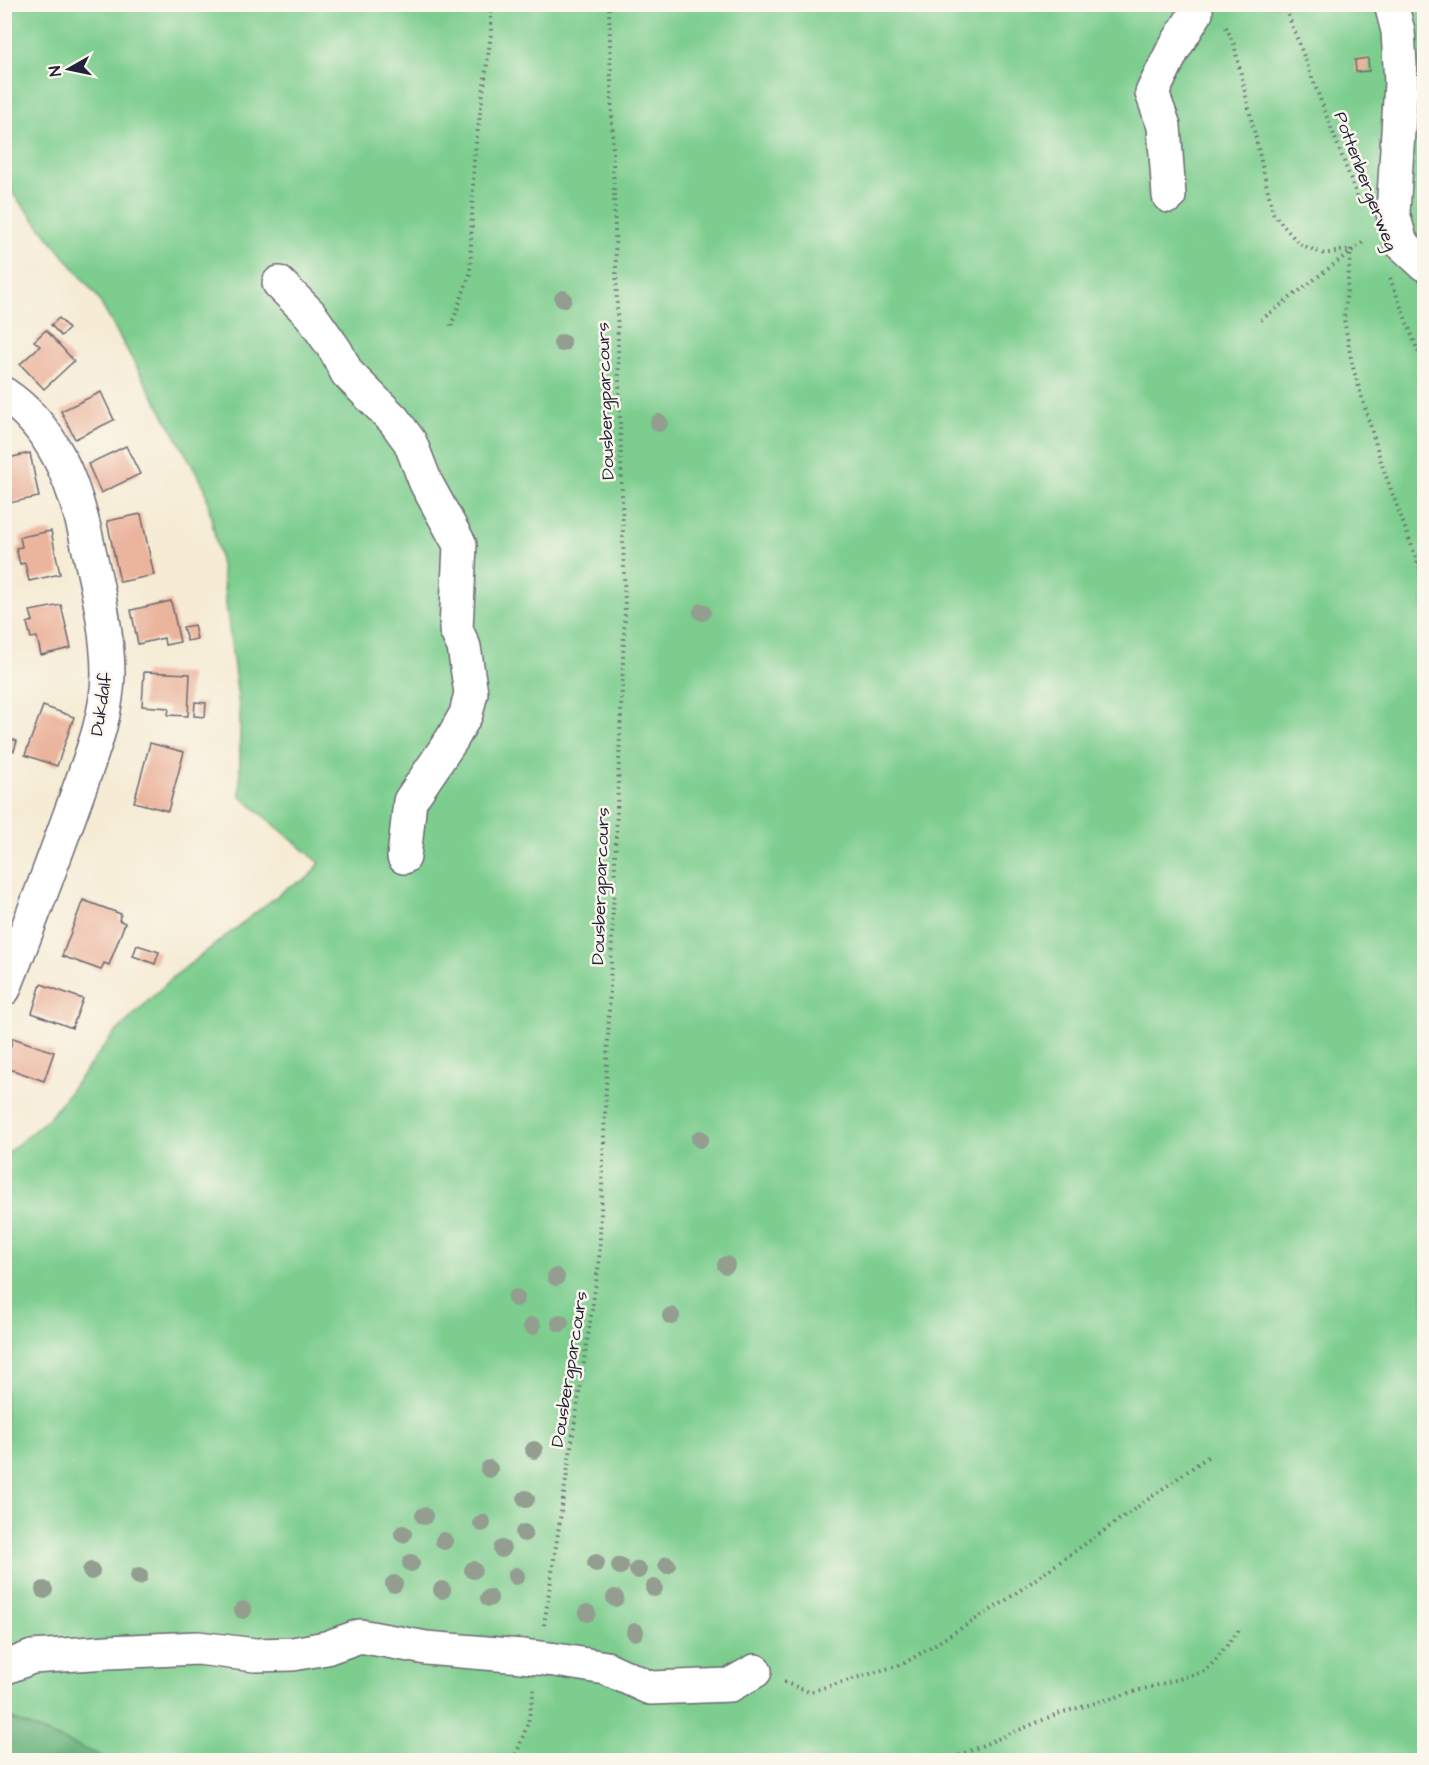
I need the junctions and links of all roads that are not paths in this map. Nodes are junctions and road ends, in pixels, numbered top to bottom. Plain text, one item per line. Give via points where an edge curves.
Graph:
1 (1196, 4) edge
2 (1391, 4) edge
3 (1168, 196) dead end
4 (1425, 264) edge
5 (279, 283) dead end
6 (4, 394) edge
7 (404, 857) dead end
8 (18, 917) edge
9 (4, 989) edge
10 (4, 1668) edge
11 (755, 1671) road end

1 - 3 lane via 1196,13 1152,93 1164,126
2 - 4 lane via 1398,30 1401,83 1393,213 1401,243
5 - 7 lane via 310,314 346,373 372,395 400,428 460,545 456,630 464,646 471,693 466,714 452,739 410,801
6 - 8 lane, Dukdalf via 46,434 65,468 90,554 107,654 106,696 97,736
8 - 9 lane, Dukdalf
10 - 11 lane via 32,1657 108,1652 198,1648 255,1655 293,1654 360,1636 465,1653 606,1668 650,1688 730,1685

